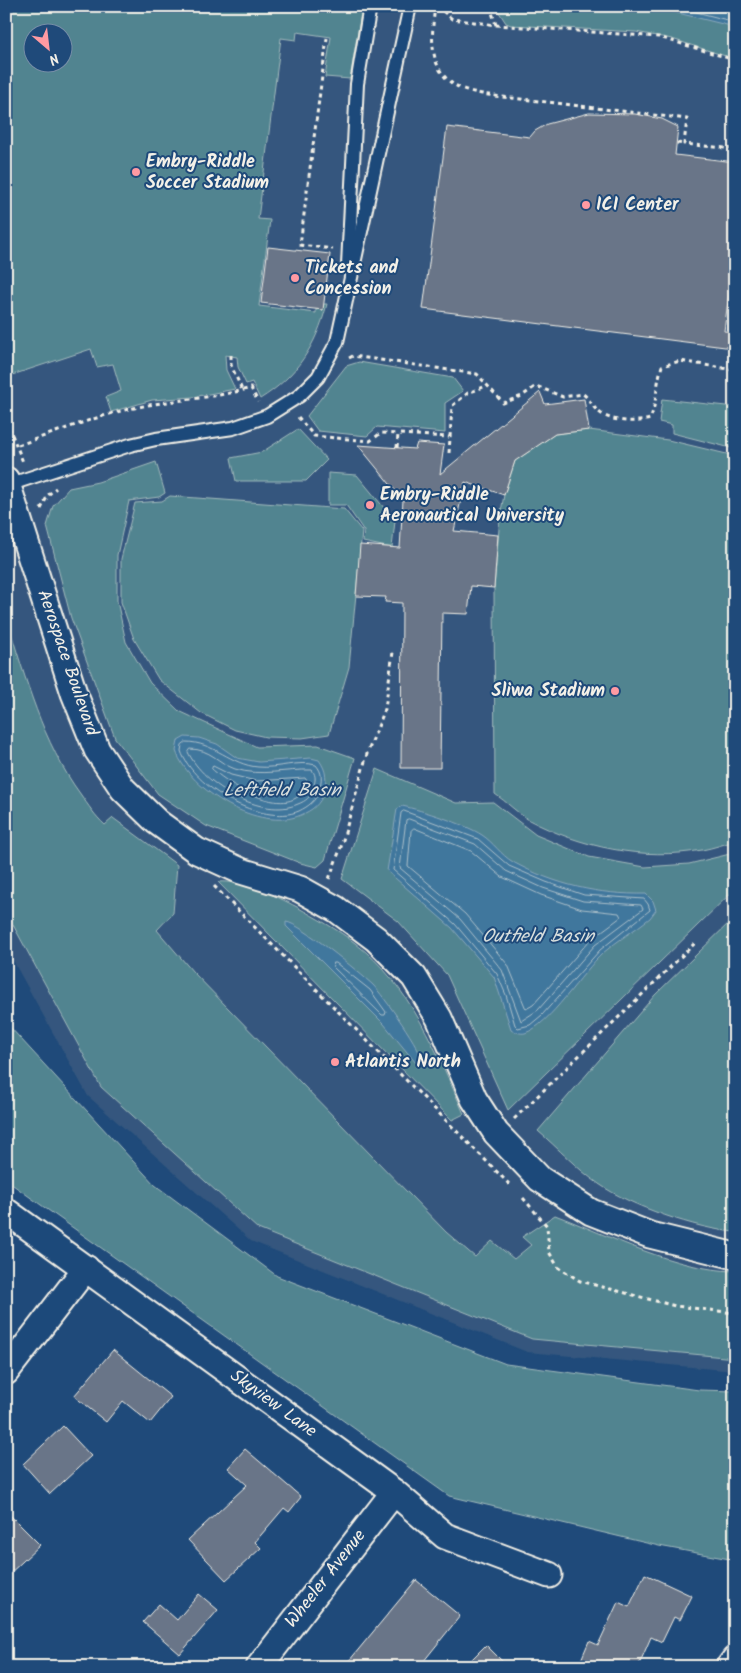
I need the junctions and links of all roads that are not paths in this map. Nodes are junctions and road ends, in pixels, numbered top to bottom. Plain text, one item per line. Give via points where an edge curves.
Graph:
1 (370, 6) edge
2 (410, 6) edge
3 (347, 298) junction
4 (7, 482) edge
5 (6, 1212) edge
6 (735, 1256) edge
7 (86, 1268) junction
8 (6, 1372) edge
9 (394, 1492) junction
10 (549, 1575) dead end
11 (735, 1659) edge
12 (259, 1667) edge
13 (729, 1667) edge

1 - 3 lane via 357,84
2 - 3 lane
3 - 4 lane via 337,342 318,377 299,396 267,416 233,428 156,438
4 - 6 street, Aerospace Boulevard via 74,693 97,750 122,789 157,822 196,850 241,871 300,889 336,909 376,939 414,977 439,1018 474,1099 496,1133 540,1179 591,1212 650,1236
5 - 7 street, Skyview Lane
7 - 8 street
7 - 9 street, Skyview Lane
9 - 10 street, Skyview Lane via 445,1536
9 - 12 street, Wheeler Avenue
11 - 13 street

